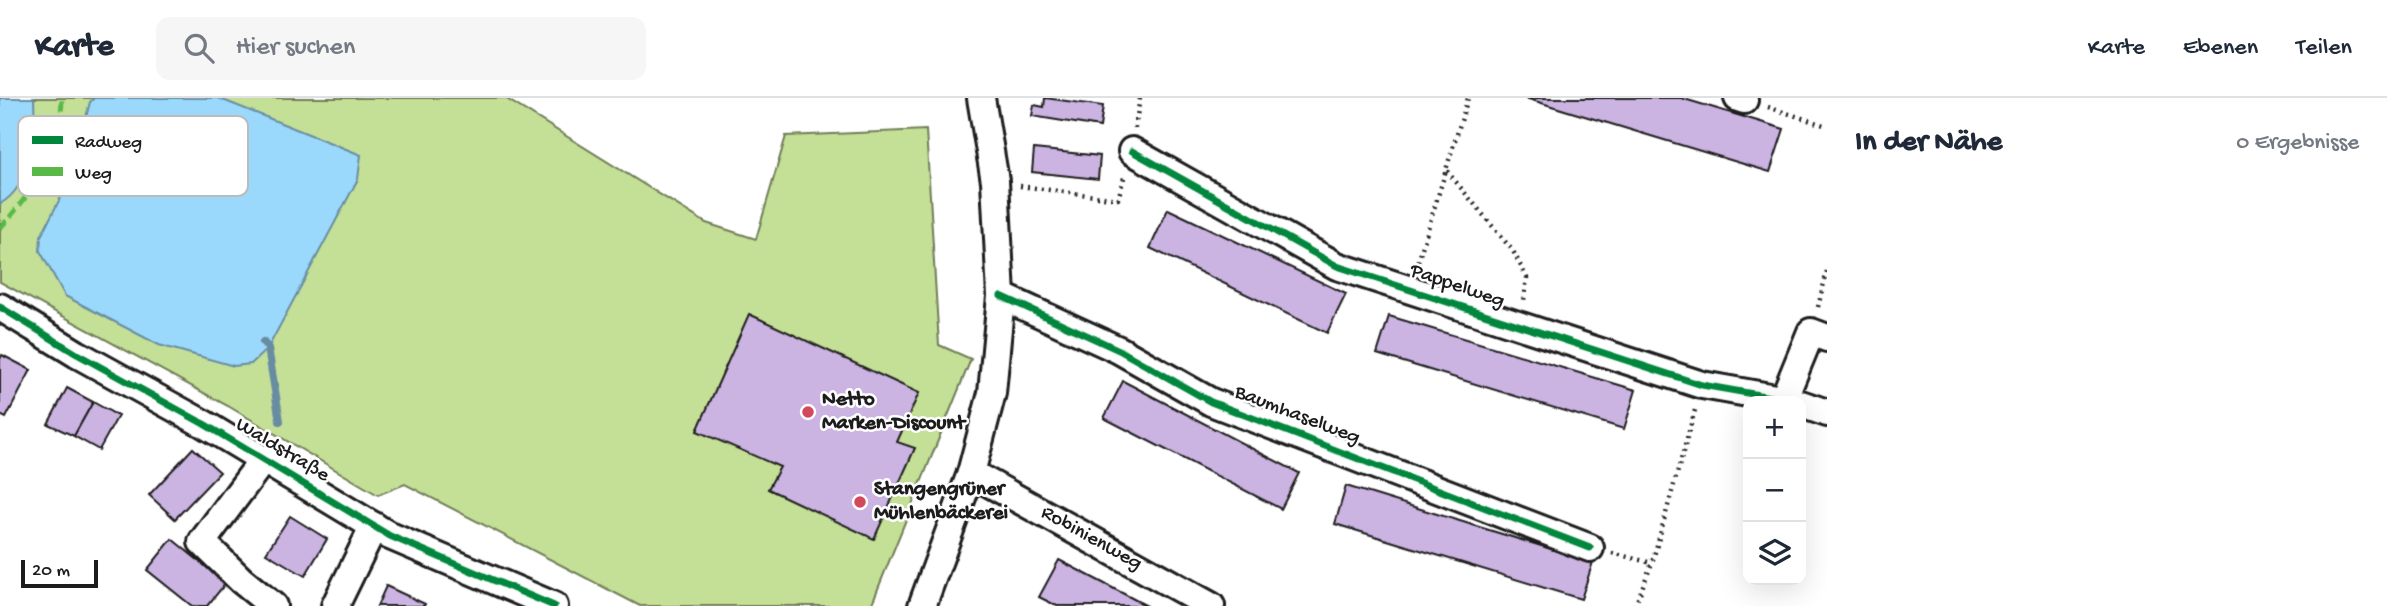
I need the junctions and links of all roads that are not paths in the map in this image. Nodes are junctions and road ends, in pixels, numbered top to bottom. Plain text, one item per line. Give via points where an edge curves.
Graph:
1 (981, 98) edge
2 (1132, 151) road end
3 (1001, 296) junction
4 (0, 307) edge
5 (1819, 335) edge
6 (1765, 396) edge
7 (1795, 396) edge
8 (1806, 406) edge
9 (1827, 413) edge
10 (263, 460) junction
11 (971, 473) junction
12 (374, 526) junction
13 (1590, 548) road end
14 (273, 606) edge
15 (335, 606) edge
16 (554, 606) edge
17 (922, 606) edge
18 (1211, 606) edge

1 - 3 street via 995,181
2 - 6 street, Pappelweg via 1337,266 1702,385
3 - 11 street via 992,393
3 - 13 street, Baumhaselweg via 1119,350 1210,402
4 - 10 street, Waldstraße
5 - 7 street
8 - 9 street, Pappelweg
10 - 12 street, Waldstraße
10 - 14 street via 202,542
11 - 17 street
11 - 18 street, Robinienweg
12 - 15 street
12 - 16 street, Waldstraße

